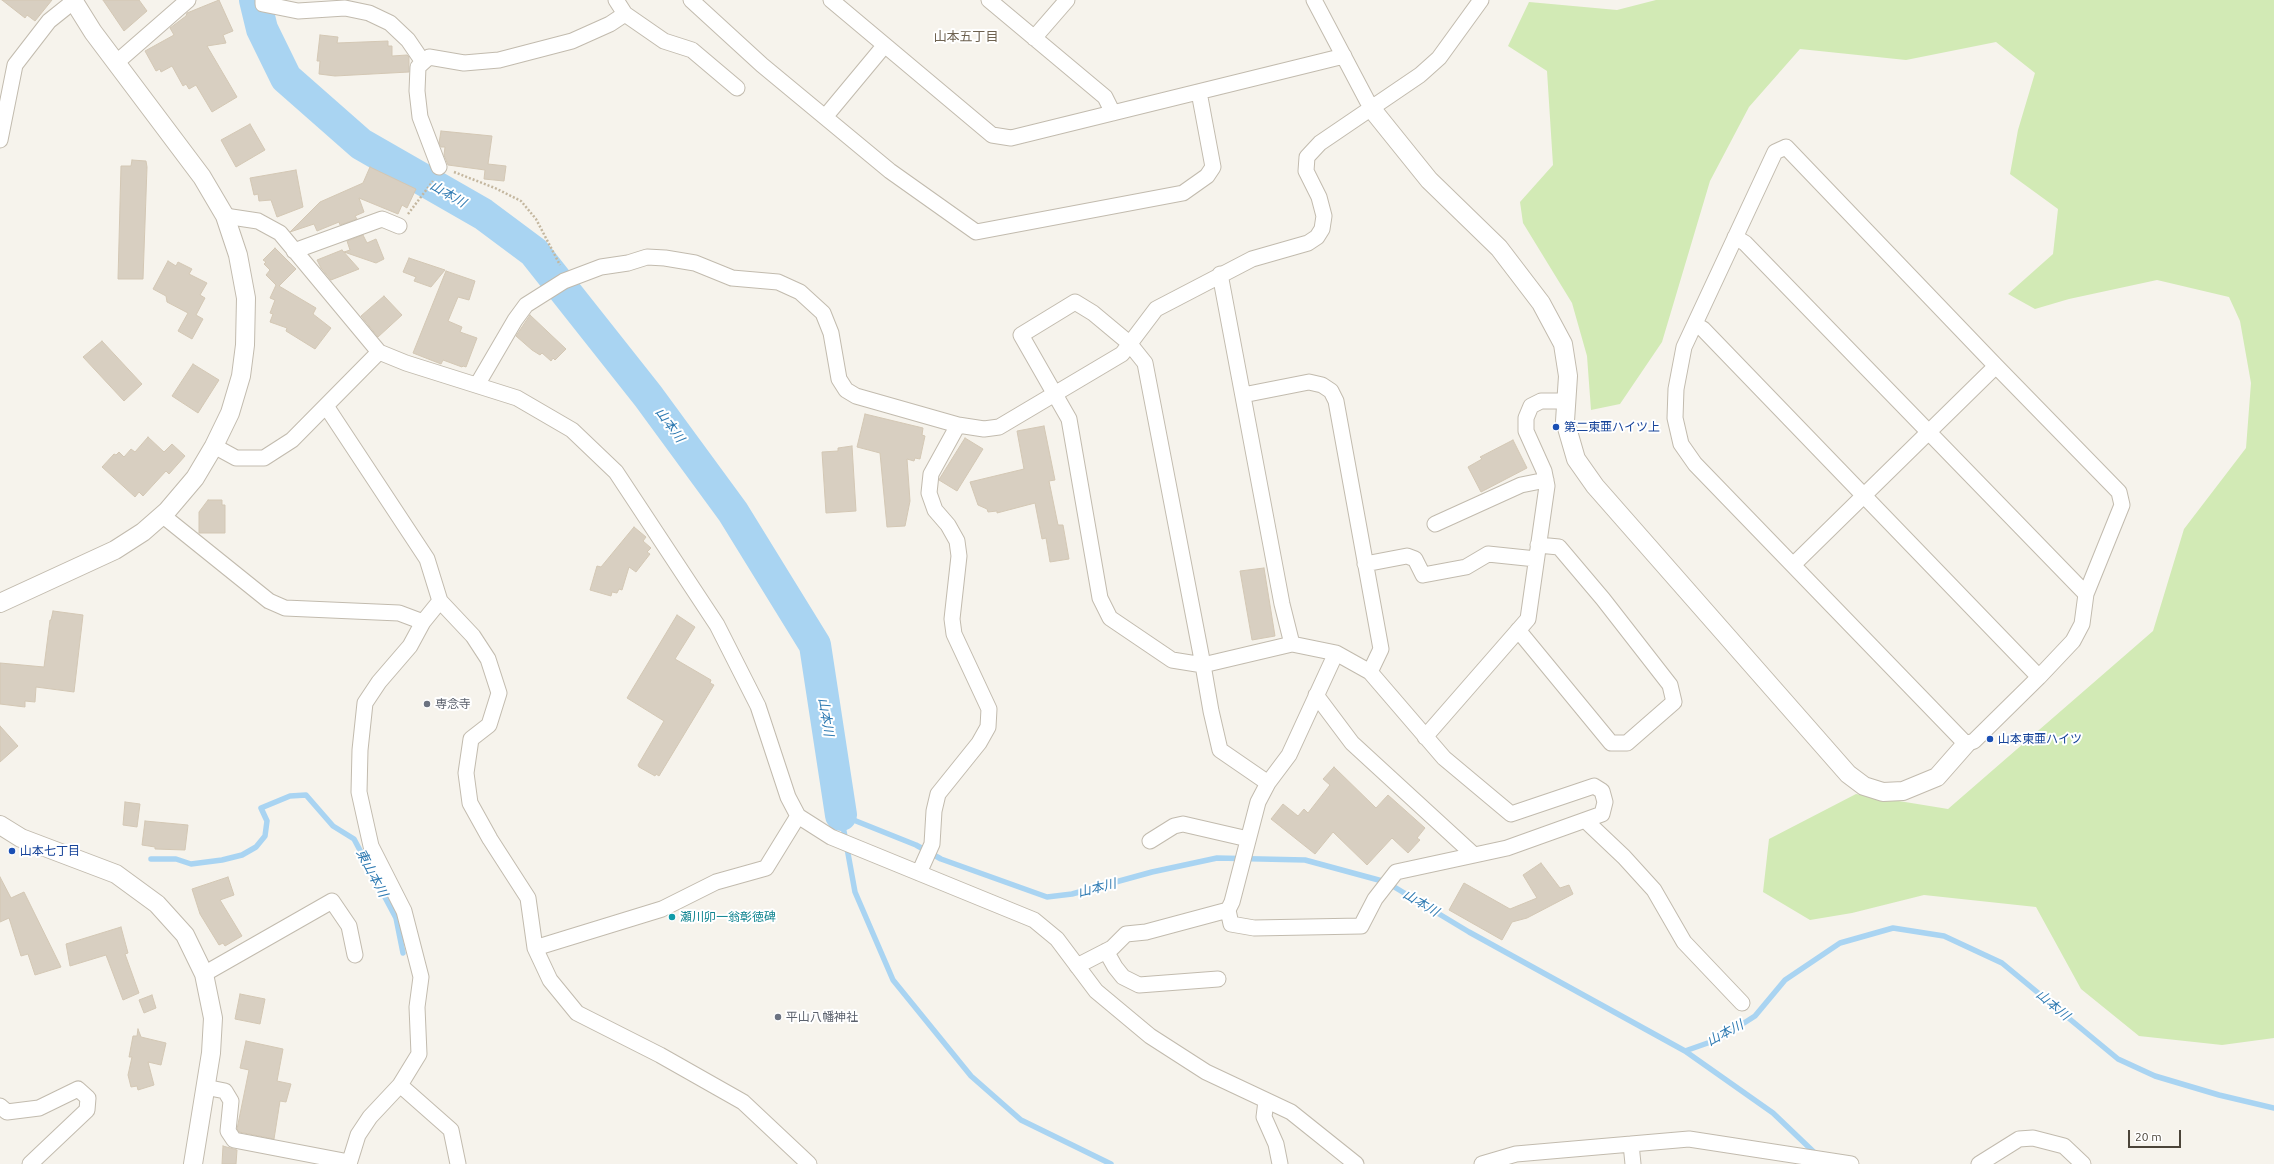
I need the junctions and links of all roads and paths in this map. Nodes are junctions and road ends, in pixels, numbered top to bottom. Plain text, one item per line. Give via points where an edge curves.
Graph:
1 (73, 0) edge
2 (188, 0) edge
3 (263, 0) edge
4 (616, 0) edge
5 (691, 0) edge
6 (831, 0) edge
7 (989, 0) edge
8 (1067, 0) edge
9 (1314, 0) edge
10 (1481, 0) edge
11 (625, 14) junction
12 (1034, 38) junction
13 (884, 46) junction
14 (1344, 56) junction
15 (117, 62) junction
16 (423, 62) junction
17 (737, 88) dead end
18 (1199, 92) junction
19 (1371, 108) junction
20 (1113, 113) junction
21 (825, 118) junction
22 (0, 140) edge
23 (438, 170) junction
24 (225, 216) junction
25 (399, 226) joint
26 (1735, 237) junction
27 (294, 251) junction
28 (1220, 274) junction
29 (566, 281) junction
30 (1695, 324) junction
31 (1129, 343) junction
32 (379, 352) junction
33 (1996, 366) junction
34 (477, 385) junction
35 (1056, 394) junction
36 (1243, 395) junction
37 (1566, 401) junction
38 (326, 406) junction
39 (958, 425) junction
40 (1929, 432) junction
41 (214, 446) junction
42 (1546, 480) junction
43 (1864, 496) junction
44 (162, 515) junction
45 (1435, 524) dead end
46 (1537, 552) junction
47 (1365, 564) junction
48 (1793, 565) junction
49 (2086, 594) junction
50 (440, 601) junction
51 (0, 603) edge
52 (423, 622) junction
53 (1518, 630) junction
54 (1292, 644) junction
55 (1336, 653) junction
56 (1203, 665) junction
57 (1370, 672) junction
58 (2039, 677) junction
59 (1316, 695) junction
60 (1425, 737) junction
61 (1966, 744) junction
62 (1268, 783) junction
63 (798, 816) junction
64 (1586, 821) junction
65 (0, 825) edge
66 (1248, 839) junction
67 (1150, 841) dead end
68 (1474, 855) junction
69 (919, 873) junction
70 (1228, 910) junction
71 (535, 948) junction
72 (1106, 951) junction
73 (355, 955) dead end
74 (1077, 966) junction
75 (204, 974) junction
76 (1218, 980) dead end
77 (1742, 1003) dead end
78 (400, 1085) junction
79 (205, 1087) junction
80 (1266, 1101) junction
81 (0, 1106) edge
82 (1631, 1144) junction
83 (1782, 1153) junction
84 (349, 1163) edge
85 (30, 1164) edge
86 (193, 1164) edge
87 (458, 1164) edge
88 (808, 1164) edge
89 (1280, 1164) edge
90 (1356, 1164) edge
91 (1482, 1164) edge
92 (1633, 1164) edge
93 (1796, 1164) edge
94 (1851, 1164) edge
95 (1979, 1164) edge
96 (2083, 1164) edge

1 - 15 street via 93,32
1 - 22 street via 49,21 15,64
2 - 15 street
3 - 16 street via 264,4 298,11 345,8 369,13 390,24 408,40
4 - 11 street
5 - 21 street
6 - 13 street
7 - 12 street
8 - 12 street
9 - 14 street
10 - 19 street via 1439,58 1420,75
11 - 16 street via 610,24 572,41 499,60 464,63 429,57
11 - 17 street via 664,41 692,50
12 - 20 street via 1105,98
13 - 20 street via 992,136 1011,138
13 - 21 street
14 - 18 street
14 - 19 street
15 - 24 street via 202,177
16 - 23 street via 418,67 417,85 420,117
18 - 20 street
18 - 21 street via 1213,167 1207,176 1183,193 976,232 890,171
19 - 28 street via 1320,143 1307,157 1306,171 1319,197 1324,216 1322,229 1317,237 1308,243 1252,259
19 - 37 street via 1429,180 1499,248 1541,303 1562,344 1568,376
23 - 25 path
23 - 29 path via 495,188 521,200 536,219
24 - 27 street via 258,220 280,233
24 - 41 street via 238,255 246,298 245,345 241,376 230,413
25 - 27 street via 382,219
26 - 30 street
26 - 33 street via 1775,152 1786,147
26 - 40 street via 1745,243
27 - 32 street
28 - 31 street via 1156,309
28 - 36 street
29 - 34 street via 526,305
29 - 39 street via 601,267 647,257 695,264 732,278 778,282 800,292 823,314 831,333 839,379 846,390 856,396
30 - 43 street via 1703,329
30 - 48 street via 1684,347 1676,389 1675,418 1681,444 1695,464
31 - 35 street via 1122,354
31 - 35 street via 1093,313 1075,302 1021,335
31 - 56 street via 1145,362
32 - 34 street
32 - 38 street
33 - 40 street
33 - 49 street via 2119,492 2122,504
34 - 63 street via 517,398 572,430 616,472 717,625 758,706 788,797
35 - 39 street via 999,426 984,429
35 - 56 street via 1069,419 1100,598 1110,618 1172,660
36 - 47 street via 1309,382 1322,385 1331,391 1336,401
36 - 54 street via 1282,604
37 - 42 street via 1542,401 1531,406 1526,418 1526,431
37 - 61 street via 1565,421 1576,459 1595,486 1848,774 1864,786 1876,790 1903,791 1937,777
38 - 41 street via 292,440 264,458 236,458
38 - 50 street via 427,559
39 - 69 street via 931,474 929,493 935,510 957,541 959,556 952,619 954,634 989,709 988,727 979,743 938,794 932,844
40 - 43 street
40 - 49 street
41 - 44 street via 195,478
42 - 45 street via 1521,485
42 - 46 street
43 - 48 street
43 - 58 street
44 - 51 street via 143,532 115,550
44 - 52 street via 268,601 286,608 399,613
46 - 47 street via 1488,554 1466,567 1423,575 1416,559 1407,556
46 - 53 street via 1528,619
46 - 53 street via 1559,547 1670,685 1674,702 1627,743 1611,743
47 - 57 street via 1381,649
48 - 61 street
49 - 58 street via 2082,624 2072,641
50 - 52 street
50 - 71 street via 473,636 484,654 499,693 489,726 471,739 466,773 470,803 528,898
52 - 78 street via 410,646 379,682 365,703 360,750 359,792 371,846 404,911 420,977 417,1007 419,1054
53 - 60 street
54 - 55 street
54 - 56 street
55 - 57 street
55 - 59 street
56 - 62 street via 1220,750
57 - 60 street
58 - 61 street via 1974,741
59 - 62 street via 1289,755
59 - 68 street via 1352,743
60 - 64 street via 1444,758 1511,814 1594,786 1602,791 1605,802 1602,814
62 - 66 street via 1258,802
63 - 69 street via 831,837
63 - 71 street via 766,868 716,882 662,909
64 - 68 street via 1507,848
64 - 77 street via 1654,890 1684,942
65 - 75 street via 21,838 116,874 157,904 185,935
66 - 67 street via 1183,824 1174,826
66 - 70 street
68 - 70 street via 1396,872 1374,899 1361,926 1254,928 1231,924
69 - 74 street via 1034,920 1057,939
70 - 72 street via 1146,932 1126,934
71 - 88 street via 550,980 577,1013 744,1102
72 - 74 street
72 - 76 street via 1114,967 1123,977 1138,985
73 - 75 street via 349,926 332,901
74 - 80 street via 1096,991 1150,1036 1206,1072
75 - 79 street via 213,1018 211,1053
78 - 84 street via 370,1117 358,1135
78 - 87 street via 450,1130
79 - 84 street via 225,1091 231,1101 228,1131 234,1140
79 - 86 street
80 - 89 street via 1264,1117 1276,1144
80 - 90 street via 1291,1112
81 - 85 street via 8,1112 39,1108 78,1089 88,1098 87,1110
82 - 83 street via 1689,1139
82 - 91 street via 1516,1154
82 - 92 street
83 - 93 street
83 - 94 street
95 - 96 street via 2019,1139 2033,1138 2064,1146

